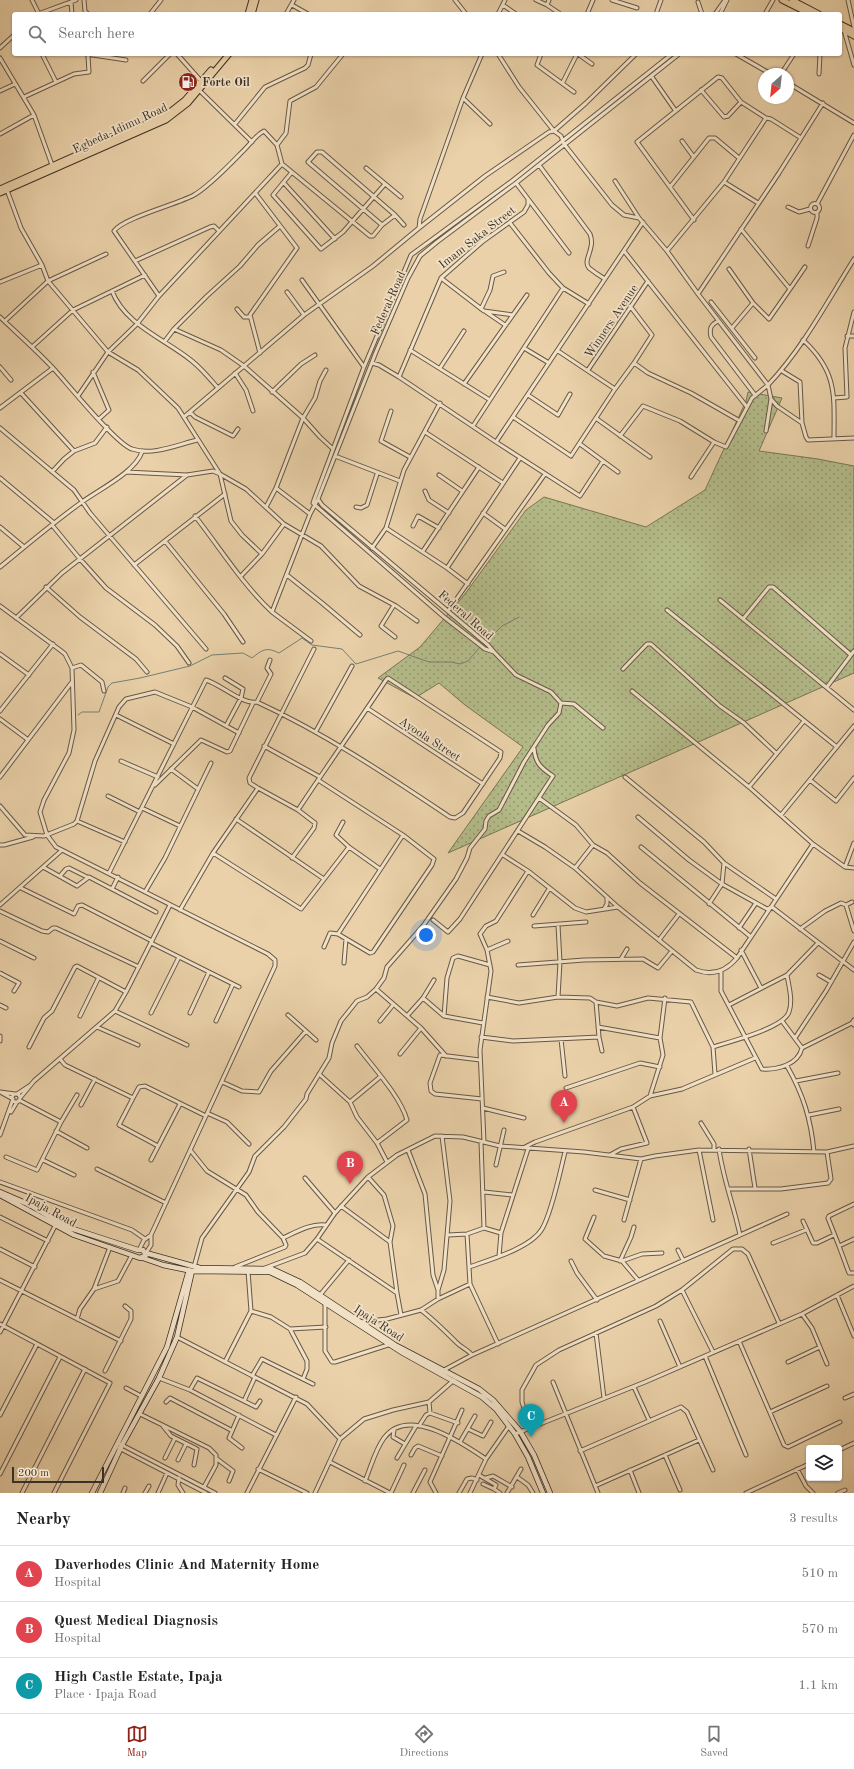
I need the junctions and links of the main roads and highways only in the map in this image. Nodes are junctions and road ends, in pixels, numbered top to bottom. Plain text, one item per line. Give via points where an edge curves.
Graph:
1 (252, 0) edge
2 (256, 0) edge
3 (782, 0) edge
4 (792, 0) edge
5 (252, 12) edge
6 (253, 12) edge
7 (806, 12) edge
8 (815, 12) edge
9 (842, 25) edge
10 (842, 29) edge
11 (854, 29) edge
12 (854, 36) edge
13 (223, 56) edge
14 (227, 56) edge
15 (0, 189) edge
16 (0, 193) edge
17 (0, 1192) edge
18 (0, 1195) edge
19 (139, 1250) junction
20 (146, 1253) junction
21 (140, 1257) junction
22 (192, 1269) junction
23 (325, 1302) junction
24 (455, 1379) junction
25 (518, 1432) junction
26 (102, 1492) edge
27 (92, 1493) edge
28 (543, 1493) edge
29 (550, 1493) edge

1 - 5 main road
2 - 6 main road
3 - 7 main road
4 - 8 main road
9 - 11 main road
10 - 12 main road
13 - 15 main road, Egbeda-Idimu Road via 185,100 166,115
14 - 16 main road, Egbeda-Idimu Road via 178,112 166,120
17 - 19 main road, Ipaja Road via 66,1227
18 - 21 main road, Ipaja Road via 22,1205 55,1226
19 - 20 main road, Ipaja Road
19 - 21 main road
20 - 21 main road
20 - 22 main road, Ipaja Road
21 - 22 main road, Ipaja Road
22 - 23 main road, Ipaja Road via 276,1274
22 - 23 main road, Ipaja Road via 265,1268 287,1275
22 - 26 main road via 177,1337 159,1378 121,1447
22 - 27 main road via 171,1337
23 - 24 main road, Ipaja Road via 388,1345
23 - 24 main road, Ipaja Road via 407,1352 444,1370
24 - 25 main road, Ipaja Road via 482,1397
24 - 25 main road, Ipaja Road via 479,1389 493,1400
25 - 28 main road, Ipaja Road
25 - 29 main road, Ipaja Road via 534,1454

